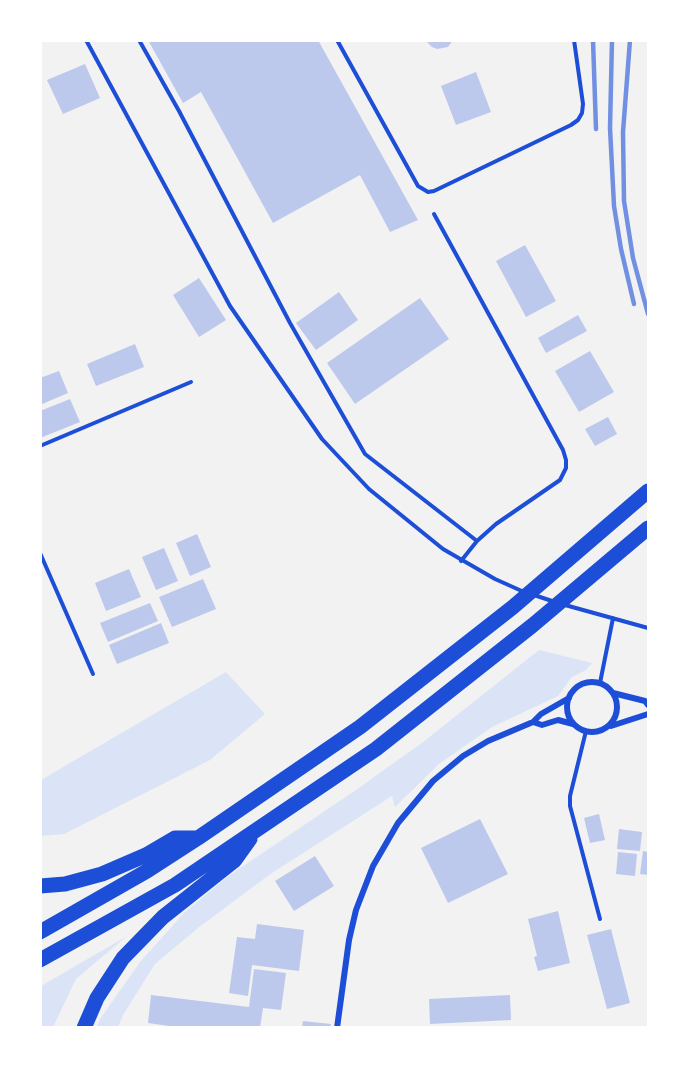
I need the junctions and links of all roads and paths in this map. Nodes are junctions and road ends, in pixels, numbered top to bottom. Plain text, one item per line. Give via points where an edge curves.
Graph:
1 (86, 40) edge
2 (139, 40) edge
3 (337, 40) edge
4 (574, 40) edge
5 (434, 214) dead end
6 (191, 382) dead end
7 (40, 446) edge
8 (648, 491) edge
9 (648, 528) edge
10 (477, 541) junction
11 (40, 553) edge
12 (461, 561) junction
13 (613, 618) junction
14 (648, 628) edge
15 (93, 674) dead end
16 (600, 683) junction
17 (613, 693) junction
18 (569, 698) junction
19 (648, 705) edge
20 (648, 714) edge
21 (533, 722) junction
22 (574, 724) junction
23 (608, 727) junction
24 (586, 731) junction
25 (258, 830) junction
26 (198, 838) junction
27 (40, 886) edge
28 (600, 919) dead end
29 (40, 932) edge
30 (40, 960) edge
31 (84, 1028) edge
32 (337, 1028) edge

1 - 12 lane via 230,306 303,413 342,463 369,489
2 - 10 lane via 290,323 365,454
3 - 4 lane via 418,186 428,192 578,120 583,104
5 - 10 lane via 566,460 560,480
6 - 7 lane
8 - 26 highway via 439,667 360,727
9 - 25 highway via 376,749
10 - 12 lane
11 - 15 lane
12 - 13 lane via 526,593
13 - 14 lane
13 - 16 lane
16 - 17 street
16 - 18 street via 582,685
17 - 19 street
17 - 23 street via 616,715
18 - 21 street
18 - 22 street via 568,711
20 - 23 street
21 - 22 street via 542,725 558,720
21 - 32 street via 464,756 433,781 398,823 373,866 356,910
22 - 24 street
23 - 24 street
24 - 28 lane via 570,806
25 - 30 highway via 175,885
25 - 31 highway via 235,860 163,917 123,957 97,998
26 - 27 highway via 175,838 102,874
26 - 29 highway

